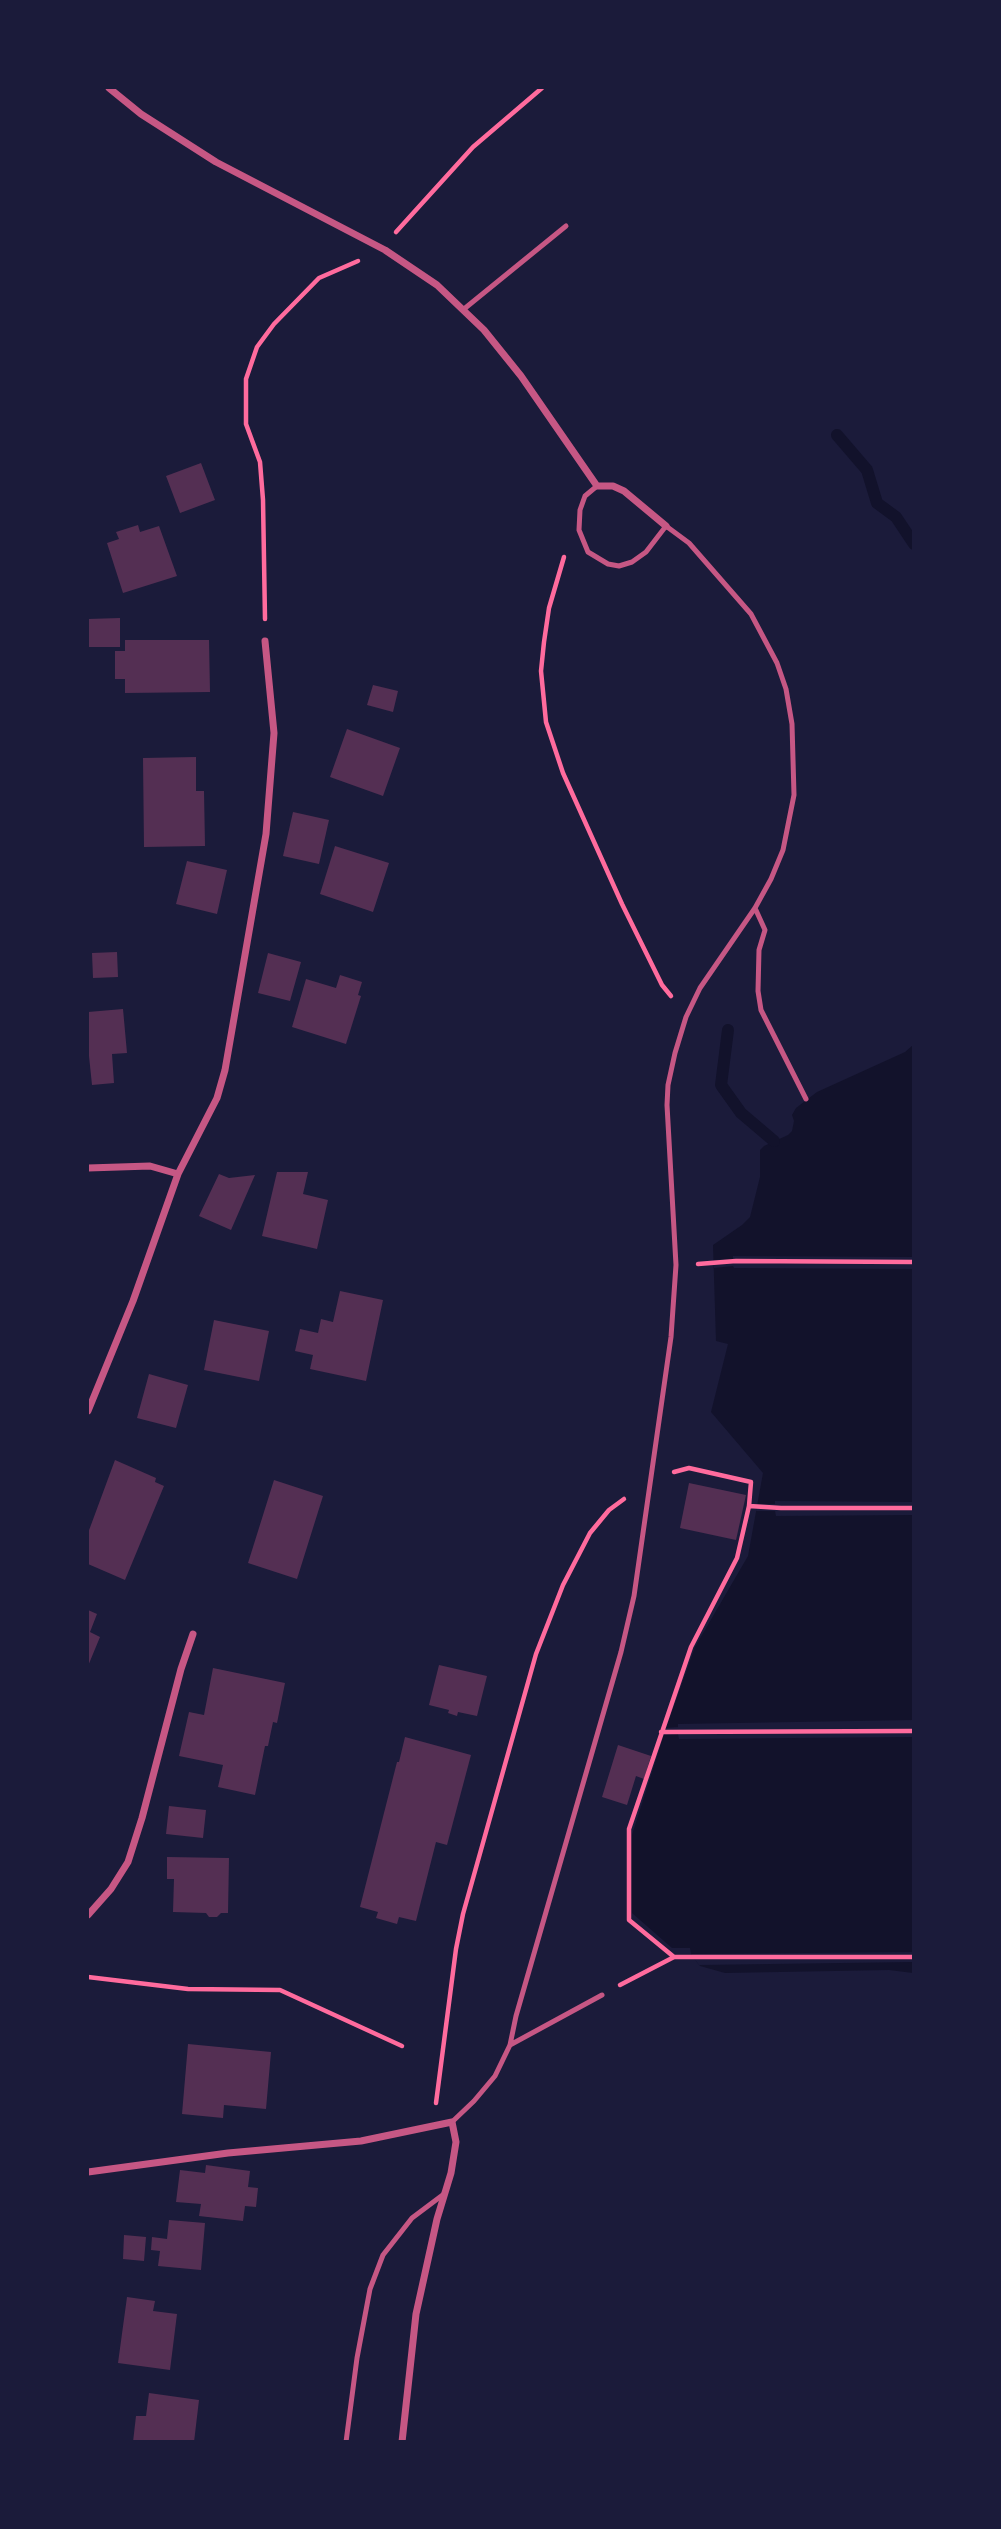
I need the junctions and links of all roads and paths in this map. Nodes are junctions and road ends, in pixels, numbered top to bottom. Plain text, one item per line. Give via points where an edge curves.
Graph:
1 (109, 88) edge
2 (542, 88) edge
3 (566, 226) dead end
4 (385, 250) junction
5 (464, 309) junction
6 (597, 486) junction
7 (666, 526) junction
8 (581, 539) junction
9 (265, 641) joint
10 (755, 908) junction
11 (686, 1017) junction
12 (806, 1099) dead end
13 (88, 1168) edge
14 (178, 1174) junction
15 (914, 1262) edge
16 (676, 1265) junction
17 (88, 1410) edge
18 (689, 1468) dead end
19 (652, 1480) junction
20 (749, 1506) junction
21 (914, 1508) edge
22 (193, 1634) dead end
23 (914, 1731) edge
24 (660, 1732) junction
25 (88, 1915) edge
26 (674, 1957) junction
27 (914, 1957) edge
28 (88, 1977) edge
29 (602, 1995) joint
30 (510, 2045) junction
31 (402, 2046) dead end
32 (452, 2122) junction
33 (437, 2125) junction
34 (88, 2172) edge
35 (444, 2193) junction
36 (346, 2441) edge
37 (402, 2441) edge

1 - 4 street via 216,162
2 - 4 path via 473,148 400,225
3 - 5 lane
4 - 5 street via 423,274
4 - 9 path via 319,278 268,331 246,379 246,424 260,462 263,500
5 - 6 street via 520,376
6 - 7 street via 624,491
6 - 8 lane via 585,496 580,510
7 - 8 lane via 646,552 619,566 597,559
7 - 10 lane via 689,543 751,614 786,689 794,795 783,850
8 - 11 path via 567,550 549,608 541,671 545,722 622,904 662,985
9 - 14 street via 274,733 266,834 225,1070
10 - 11 lane via 700,988
10 - 12 lane via 765,930 759,950 761,1010
11 - 16 lane via 668,1085
13 - 14 street via 150,1166
14 - 17 street
15 - 16 path
16 - 19 lane
18 - 20 path via 751,1482
19 - 30 lane via 621,1652
19 - 33 path via 609,1510 590,1533 536,1654 461,1926 436,2094
20 - 21 path
20 - 24 path via 737,1558 691,1647
22 - 25 street via 128,1862
23 - 24 path
24 - 26 path via 629,1829 629,1920
26 - 27 path
26 - 29 path
28 - 31 path via 188,1989 280,1990
29 - 30 lane
30 - 32 lane via 495,2076
32 - 33 street
32 - 35 street via 456,2142
33 - 34 street via 361,2141
35 - 36 lane via 412,2218 383,2255 370,2289
35 - 37 street via 416,2314

